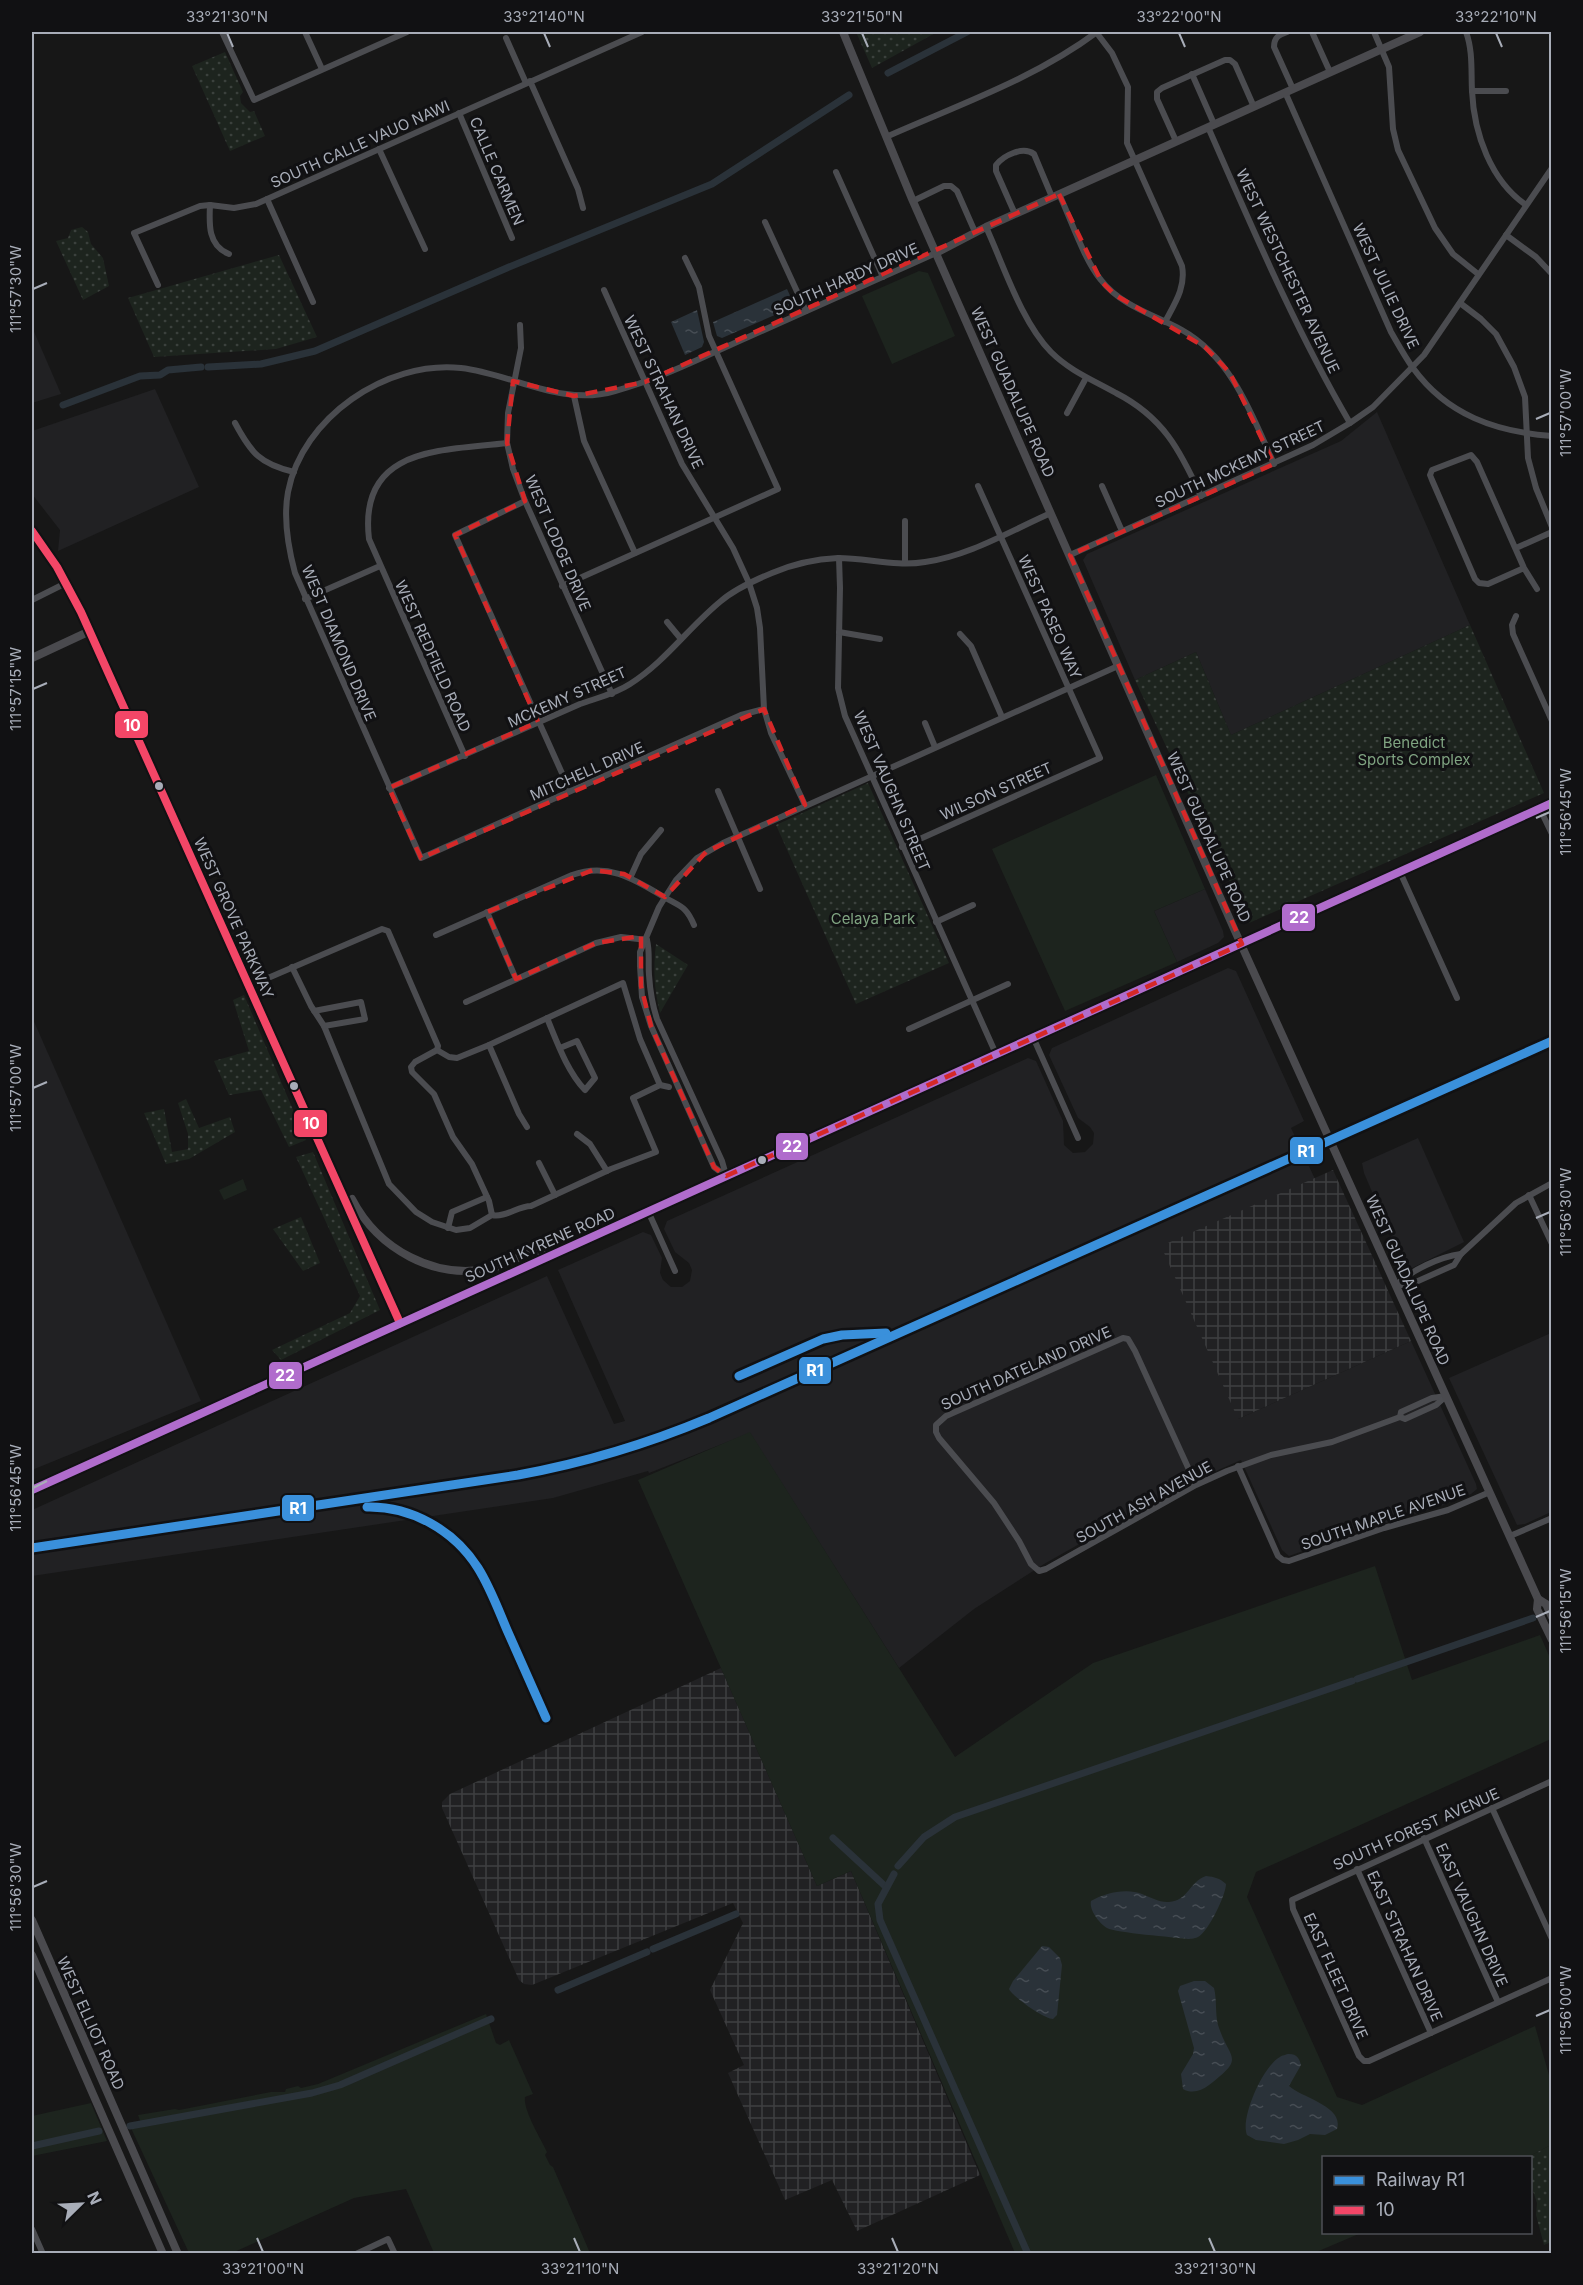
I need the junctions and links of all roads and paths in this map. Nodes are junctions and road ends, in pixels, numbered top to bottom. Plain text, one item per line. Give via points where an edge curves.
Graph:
1 (222, 32) edge
2 (306, 32) edge
3 (407, 32) edge
4 (642, 32) edge
5 (843, 32) edge
6 (1097, 32) edge
7 (1287, 32) edge
8 (1312, 32) edge
9 (1374, 32) edge
10 (1420, 32) edge
11 (1466, 32) edge
12 (389, 36) edge
13 (506, 38) dead end
14 (1382, 49) junction
15 (322, 69) junction
16 (1330, 72) junction
17 (1192, 74) junction
18 (528, 82) junction
19 (1506, 90) dead end
20 (1289, 91) junction
21 (1472, 91) junction
22 (1254, 107) junction
23 (459, 113) junction
24 (1211, 126) junction
25 (886, 137) junction
26 (1176, 141) junction
27 (380, 149) junction
28 (1134, 160) junction
29 (1551, 168) edge
30 (836, 172) dead end
31 (1056, 195) junction
32 (267, 199) junction
33 (913, 201) junction
34 (210, 205) junction
35 (1526, 205) junction
36 (583, 208) dead end
37 (1015, 214) junction
38 (765, 222) dead end
39 (986, 227) junction
40 (975, 232) junction
41 (1506, 235) junction
42 (512, 237) dead end
43 (425, 249) dead end
44 (936, 253) junction
45 (229, 254) dead end
46 (685, 258) dead end
47 (1478, 274) junction
48 (1551, 274) edge
49 (883, 277) junction
50 (158, 285) dead end
51 (604, 290) dead end
52 (313, 302) dead end
53 (1460, 303) junction
54 (806, 311) junction
55 (1165, 322) junction
56 (520, 325) dead end
57 (716, 352) junction
58 (1413, 368) junction
59 (1086, 378) junction
60 (513, 381) junction
61 (645, 382) junction
62 (574, 396) junction
63 (1067, 413) dead end
64 (235, 423) dead end
65 (1350, 423) junction
66 (1525, 434) junction
67 (1551, 436) edge
68 (507, 443) junction
69 (1274, 464) junction
70 (294, 472) junction
71 (978, 486) dead end
72 (1102, 486) dead end
73 (1201, 496) junction
74 (525, 501) junction
75 (1051, 513) junction
76 (715, 516) junction
77 (904, 521) dead end
78 (1551, 527) edge
79 (32, 531) edge
80 (1122, 531) junction
81 (1551, 532) edge
82 (1000, 536) junction
83 (1516, 548) junction
84 (635, 553) junction
85 (1070, 555) junction
86 (839, 558) junction
87 (905, 563) junction
88 (380, 566) junction
89 (1524, 568) junction
90 (66, 583) junction
91 (749, 583) junction
92 (562, 586) junction
93 (1537, 589) dead end
94 (305, 599) junction
95 (32, 600) edge
96 (1516, 616) dead end
97 (666, 622) dead end
98 (90, 631) junction
99 (839, 632) junction
100 (960, 634) dead end
101 (681, 639) junction
102 (880, 639) dead end
103 (32, 658) edge
104 (1119, 666) junction
105 (1068, 687) junction
106 (612, 694) junction
107 (764, 709) junction
108 (1002, 717) junction
109 (1551, 721) edge
110 (538, 722) junction
111 (925, 723) dead end
112 (935, 747) junction
113 (465, 756) junction
114 (1100, 758) joint
115 (872, 776) junction
116 (389, 788) junction
117 (570, 791) junction
118 (718, 791) dead end
119 (1551, 804) edge
120 (805, 806) junction
121 (1540, 809) junction
122 (661, 830) dead end
123 (1551, 834) edge
124 (737, 836) junction
125 (902, 847) junction
126 (421, 858) joint
127 (1400, 872) junction
128 (630, 876) junction
129 (760, 889) dead end
130 (665, 897) junction
131 (973, 905) dead end
132 (487, 912) junction
133 (936, 922) junction
134 (694, 925) dead end
135 (436, 935) dead end
136 (646, 940) junction
137 (1242, 944) junction
138 (292, 967) junction
139 (268, 978) dead end
140 (516, 979) junction
141 (1008, 984) dead end
142 (1457, 998) dead end
143 (971, 1001) junction
144 (466, 1002) dead end
145 (314, 1011) junction
146 (547, 1018) junction
147 (324, 1026) junction
148 (909, 1029) dead end
149 (1033, 1037) junction
150 (489, 1045) junction
151 (560, 1048) junction
152 (437, 1050) junction
153 (996, 1054) junction
154 (660, 1086) junction
155 (669, 1087) dead end
156 (527, 1127) dead end
157 (577, 1134) dead end
158 (1078, 1138) dead end
159 (327, 1156) junction
160 (539, 1163) dead end
161 (607, 1171) junction
162 (726, 1176) junction
163 (1551, 1183) edge
164 (1529, 1195) junction
165 (555, 1196) junction
166 (487, 1197) junction
167 (648, 1211) junction
168 (492, 1215) junction
169 (448, 1228) junction
170 (1551, 1244) edge
171 (560, 1251) junction
172 (1461, 1254) junction
173 (675, 1271) dead end
174 (1396, 1286) junction
175 (400, 1323) junction
176 (1446, 1396) junction
177 (1238, 1466) junction
178 (1196, 1485) junction
179 (32, 1490) edge
180 (1490, 1491) junction
181 (1551, 1518) edge
182 (1510, 1536) junction
183 (1039, 1571) joint
184 (1542, 1602) junction
185 (1551, 1617) edge
186 (1551, 1640) edge
187 (1551, 1781) edge
188 (1492, 1808) junction
189 (1424, 1838) junction
190 (1357, 1869) junction
191 (1292, 1900) joint
192 (32, 1920) edge
193 (1551, 1939) edge
194 (32, 1954) edge
195 (1551, 1978) edge
196 (1498, 2002) junction
197 (1431, 2033) junction
198 (32, 2229) edge
199 (43, 2253) edge
200 (163, 2253) edge
201 (178, 2253) edge
202 (356, 2253) edge
203 (395, 2253) edge

1 - 15 street via 254,100
2 - 15 street
3 - 12 street
4 - 18 street, SOUTH CALLE VAUO NAWI
5 - 25 main road, WEST GUADALUPE ROAD
6 - 25 street via 1020,78
6 - 28 street via 1128,87 1126,134
7 - 20 street, WEST JULIE DRIVE via 1277,36 1274,47
8 - 16 street
9 - 14 street
10 - 14 main road, SOUTH HARDY DRIVE
11 - 21 street
12 - 15 street
13 - 18 street
14 - 16 main road, SOUTH HARDY DRIVE
14 - 47 street via 1390,75 1398,150 1435,228 1453,254
16 - 20 main road, SOUTH HARDY DRIVE
17 - 22 street via 1230,60
17 - 24 street, WEST WESTCHESTER AVENUE
17 - 26 street via 1157,93
18 - 23 street, SOUTH CALLE VAUO NAWI
18 - 36 street via 578,189
19 - 21 street
20 - 22 main road, SOUTH HARDY DRIVE
20 - 58 street, WEST JULIE DRIVE via 1392,332
21 - 35 street via 1480,137 1500,182
22 - 24 main road, SOUTH HARDY DRIVE
23 - 27 street, SOUTH CALLE VAUO NAWI
23 - 42 street, CALLE CARMEN
24 - 26 main road, SOUTH HARDY DRIVE
24 - 65 street, WEST WESTCHESTER AVENUE via 1258,241
25 - 33 main road, WEST GUADALUPE ROAD
26 - 28 main road, SOUTH HARDY DRIVE
27 - 32 street, SOUTH CALLE VAUO NAWI
27 - 43 street
28 - 31 main road, SOUTH HARDY DRIVE
28 - 55 street via 1185,278
29 - 35 street, SOUTH MCKEMY STREET
30 - 49 street
31 - 37 main road, SOUTH HARDY DRIVE
31 - 37 street via 1029,150 1000,160 996,171
31 - 55 street via 1101,281 1115,294
32 - 34 street, SOUTH CALLE VAUO NAWI via 234,208
32 - 52 street
33 - 40 street via 951,186 957,191
33 - 44 main road, WEST GUADALUPE ROAD
34 - 45 street via 212,238 220,250
34 - 50 street, SOUTH CALLE VAUO NAWI via 190,208 134,233
35 - 41 street, SOUTH MCKEMY STREET
37 - 39 main road, SOUTH HARDY DRIVE
38 - 54 street
39 - 40 main road, SOUTH HARDY DRIVE
39 - 59 street via 1037,333 1064,364
40 - 44 main road, SOUTH HARDY DRIVE
41 - 47 street, SOUTH MCKEMY STREET
41 - 48 street via 1536,257
44 - 49 street, SOUTH HARDY DRIVE
44 - 75 main road, WEST GUADALUPE ROAD
46 - 57 street via 699,287
47 - 53 street, SOUTH MCKEMY STREET
49 - 54 street, SOUTH HARDY DRIVE
51 - 61 street, WEST STRAHAN DRIVE
53 - 58 street, SOUTH MCKEMY STREET
53 - 66 street via 1481,319 1505,347 1525,397
54 - 57 street, SOUTH HARDY DRIVE
55 - 69 street via 1205,347 1230,373
56 - 60 street, WEST LODGE DRIVE via 521,348
57 - 61 street, SOUTH HARDY DRIVE
57 - 76 street via 778,489
58 - 65 street, SOUTH MCKEMY STREET via 1383,399
58 - 66 street, WEST JULIE DRIVE via 1454,408 1500,429
59 - 63 street
59 - 73 street via 1148,413 1169,435
60 - 62 street, SOUTH HARDY DRIVE
60 - 68 street, WEST LODGE DRIVE
60 - 70 street, SOUTH HARDY DRIVE via 459,368 399,376 338,407 303,450
61 - 62 street, SOUTH HARDY DRIVE via 612,392
61 - 76 street, WEST STRAHAN DRIVE via 682,464
62 - 84 street via 584,441
64 - 70 street via 252,452 275,468
65 - 69 street, SOUTH MCKEMY STREET
66 - 67 street, WEST JULIE DRIVE
66 - 78 street via 1531,473
68 - 74 street, WEST LODGE DRIVE
68 - 88 street, WEST REDFIELD ROAD via 413,456 395,465 381,480 367,519 369,539
69 - 73 street, SOUTH MCKEMY STREET
70 - 94 street, WEST DIAMOND DRIVE via 288,492 287,540
71 - 82 street, WEST PASEO WAY
72 - 80 street
73 - 80 street, SOUTH MCKEMY STREET
74 - 92 street, WEST LODGE DRIVE
74 - 110 street via 455,535
75 - 82 street, MCKEMY STREET
75 - 85 main road, WEST GUADALUPE ROAD
76 - 84 street
76 - 91 street, WEST STRAHAN DRIVE
77 - 87 street
79 - 90 main road, WEST GROVE PARKWAY
80 - 85 street, SOUTH MCKEMY STREET
81 - 83 street
82 - 87 street, MCKEMY STREET via 963,553
82 - 105 street, WEST PASEO WAY
83 - 89 street
83 - 89 street via 1471,455 1432,470 1430,475 1475,579 1488,584
84 - 92 street
85 - 104 main road, WEST GUADALUPE ROAD
86 - 87 street, MCKEMY STREET
86 - 91 street, MCKEMY STREET via 801,563
86 - 99 street, WEST VAUGHN STREET
88 - 94 street
88 - 113 street, WEST REDFIELD ROAD
89 - 93 street
90 - 95 street
90 - 98 main road, WEST GROVE PARKWAY
91 - 101 street, MCKEMY STREET via 723,599
91 - 107 street, WEST STRAHAN DRIVE via 760,628
92 - 106 street, WEST LODGE DRIVE
94 - 116 street, WEST DIAMOND DRIVE
96 - 109 street via 1513,634
97 - 101 street
98 - 103 main road
98 - 159 main road, WEST GROVE PARKWAY
99 - 102 street
99 - 115 street, WEST VAUGHN STREET via 838,688 845,716
100 - 108 street via 971,646
101 - 106 street, MCKEMY STREET via 651,669
104 - 105 street
104 - 137 main road, WEST GUADALUPE ROAD
105 - 108 street
105 - 114 street, WEST PASEO WAY
106 - 110 street, MCKEMY STREET
107 - 117 street, MITCHELL DRIVE via 741,715
107 - 120 street, WEST STRAHAN DRIVE
108 - 112 street
110 - 113 street, MCKEMY STREET
110 - 117 street
111 - 112 street
112 - 115 street
113 - 116 street, MCKEMY STREET
114 - 125 street, WILSON STREET
115 - 120 street
115 - 125 street, WEST VAUGHN STREET
116 - 126 street, WEST DIAMOND DRIVE
117 - 126 street, MITCHELL DRIVE
118 - 124 street
119 - 121 main road, SOUTH KYRENE ROAD
120 - 124 street
121 - 123 street
121 - 127 main road, SOUTH KYRENE ROAD
122 - 128 street via 641,854
124 - 129 street
124 - 130 street via 697,858
125 - 133 street, WEST VAUGHN STREET
127 - 137 main road, SOUTH KYRENE ROAD
127 - 142 street
128 - 130 street
128 - 132 street via 610,870 585,871
130 - 134 street via 688,910
130 - 136 street
131 - 133 street
132 - 135 street
132 - 140 street
133 - 143 street, WEST VAUGHN STREET
136 - 140 street via 611,939
136 - 162 street via 640,952 646,1012 714,1167
137 - 149 main road, SOUTH KYRENE ROAD
137 - 174 main road, WEST GUADALUPE ROAD
138 - 139 street
138 - 145 street
138 - 152 street via 382,929 388,931
140 - 144 street
141 - 143 street
143 - 148 street
143 - 153 street, WEST VAUGHN STREET
145 - 147 street
145 - 147 street via 362,1002 365,1019
146 - 150 street
146 - 151 street
146 - 154 street via 623,983
147 - 169 street via 389,1184 416,1212
149 - 153 main road, SOUTH KYRENE ROAD
149 - 158 street
150 - 152 street via 457,1058
150 - 156 street
151 - 151 street via 576,1041 595,1078 585,1090
152 - 166 street via 416,1062 412,1072 434,1094
153 - 162 main road, SOUTH KYRENE ROAD
154 - 155 street
154 - 161 street via 633,1098 656,1152
157 - 161 street via 590,1144
159 - 171 main road via 366,1222 392,1246 424,1263 477,1271 534,1252
159 - 175 main road, WEST GROVE PARKWAY
160 - 165 street
161 - 165 street
162 - 167 main road, SOUTH KYRENE ROAD
163 - 164 street
164 - 170 street
164 - 172 street via 1503,1213
165 - 168 street via 498,1217
166 - 168 street
166 - 169 street via 452,1212
167 - 171 main road, SOUTH KYRENE ROAD
167 - 173 street
168 - 169 street via 470,1228
171 - 175 main road, SOUTH KYRENE ROAD
172 - 174 street via 1449,1255 1406,1276
172 - 174 street via 1454,1265 1409,1285
174 - 176 main road, WEST GUADALUPE ROAD
175 - 179 main road, SOUTH KYRENE ROAD
176 - 177 street, SOUTH ASH AVENUE via 1405,1419 1400,1417 1332,1442
176 - 180 main road, WEST GUADALUPE ROAD
177 - 178 street, SOUTH ASH AVENUE
177 - 180 street, SOUTH MAPLE AVENUE via 1278,1556 1289,1561 1444,1511
178 - 183 street, SOUTH ASH AVENUE
178 - 183 street, SOUTH DATELAND DRIVE via 1128,1339 1117,1339 946,1416 936,1425 938,1436 994,1503
180 - 182 main road, WEST GUADALUPE ROAD
181 - 182 street
182 - 184 main road, WEST GUADALUPE ROAD
184 - 185 main road
184 - 186 main road, WEST GUADALUPE ROAD via 1537,1609
187 - 188 street, SOUTH FOREST AVENUE
188 - 189 street, SOUTH FOREST AVENUE
188 - 193 street
189 - 190 street, SOUTH FOREST AVENUE
189 - 196 street, EAST VAUGHN DRIVE
190 - 191 street, SOUTH FOREST AVENUE
190 - 197 street, EAST STRAHAN DRIVE
191 - 197 street, EAST FLEET DRIVE via 1364,2061
192 - 201 main road, WEST ELLIOT ROAD
194 - 200 main road, WEST ELLIOT ROAD
195 - 196 street
196 - 197 street
198 - 199 street
202 - 203 street via 388,2239

